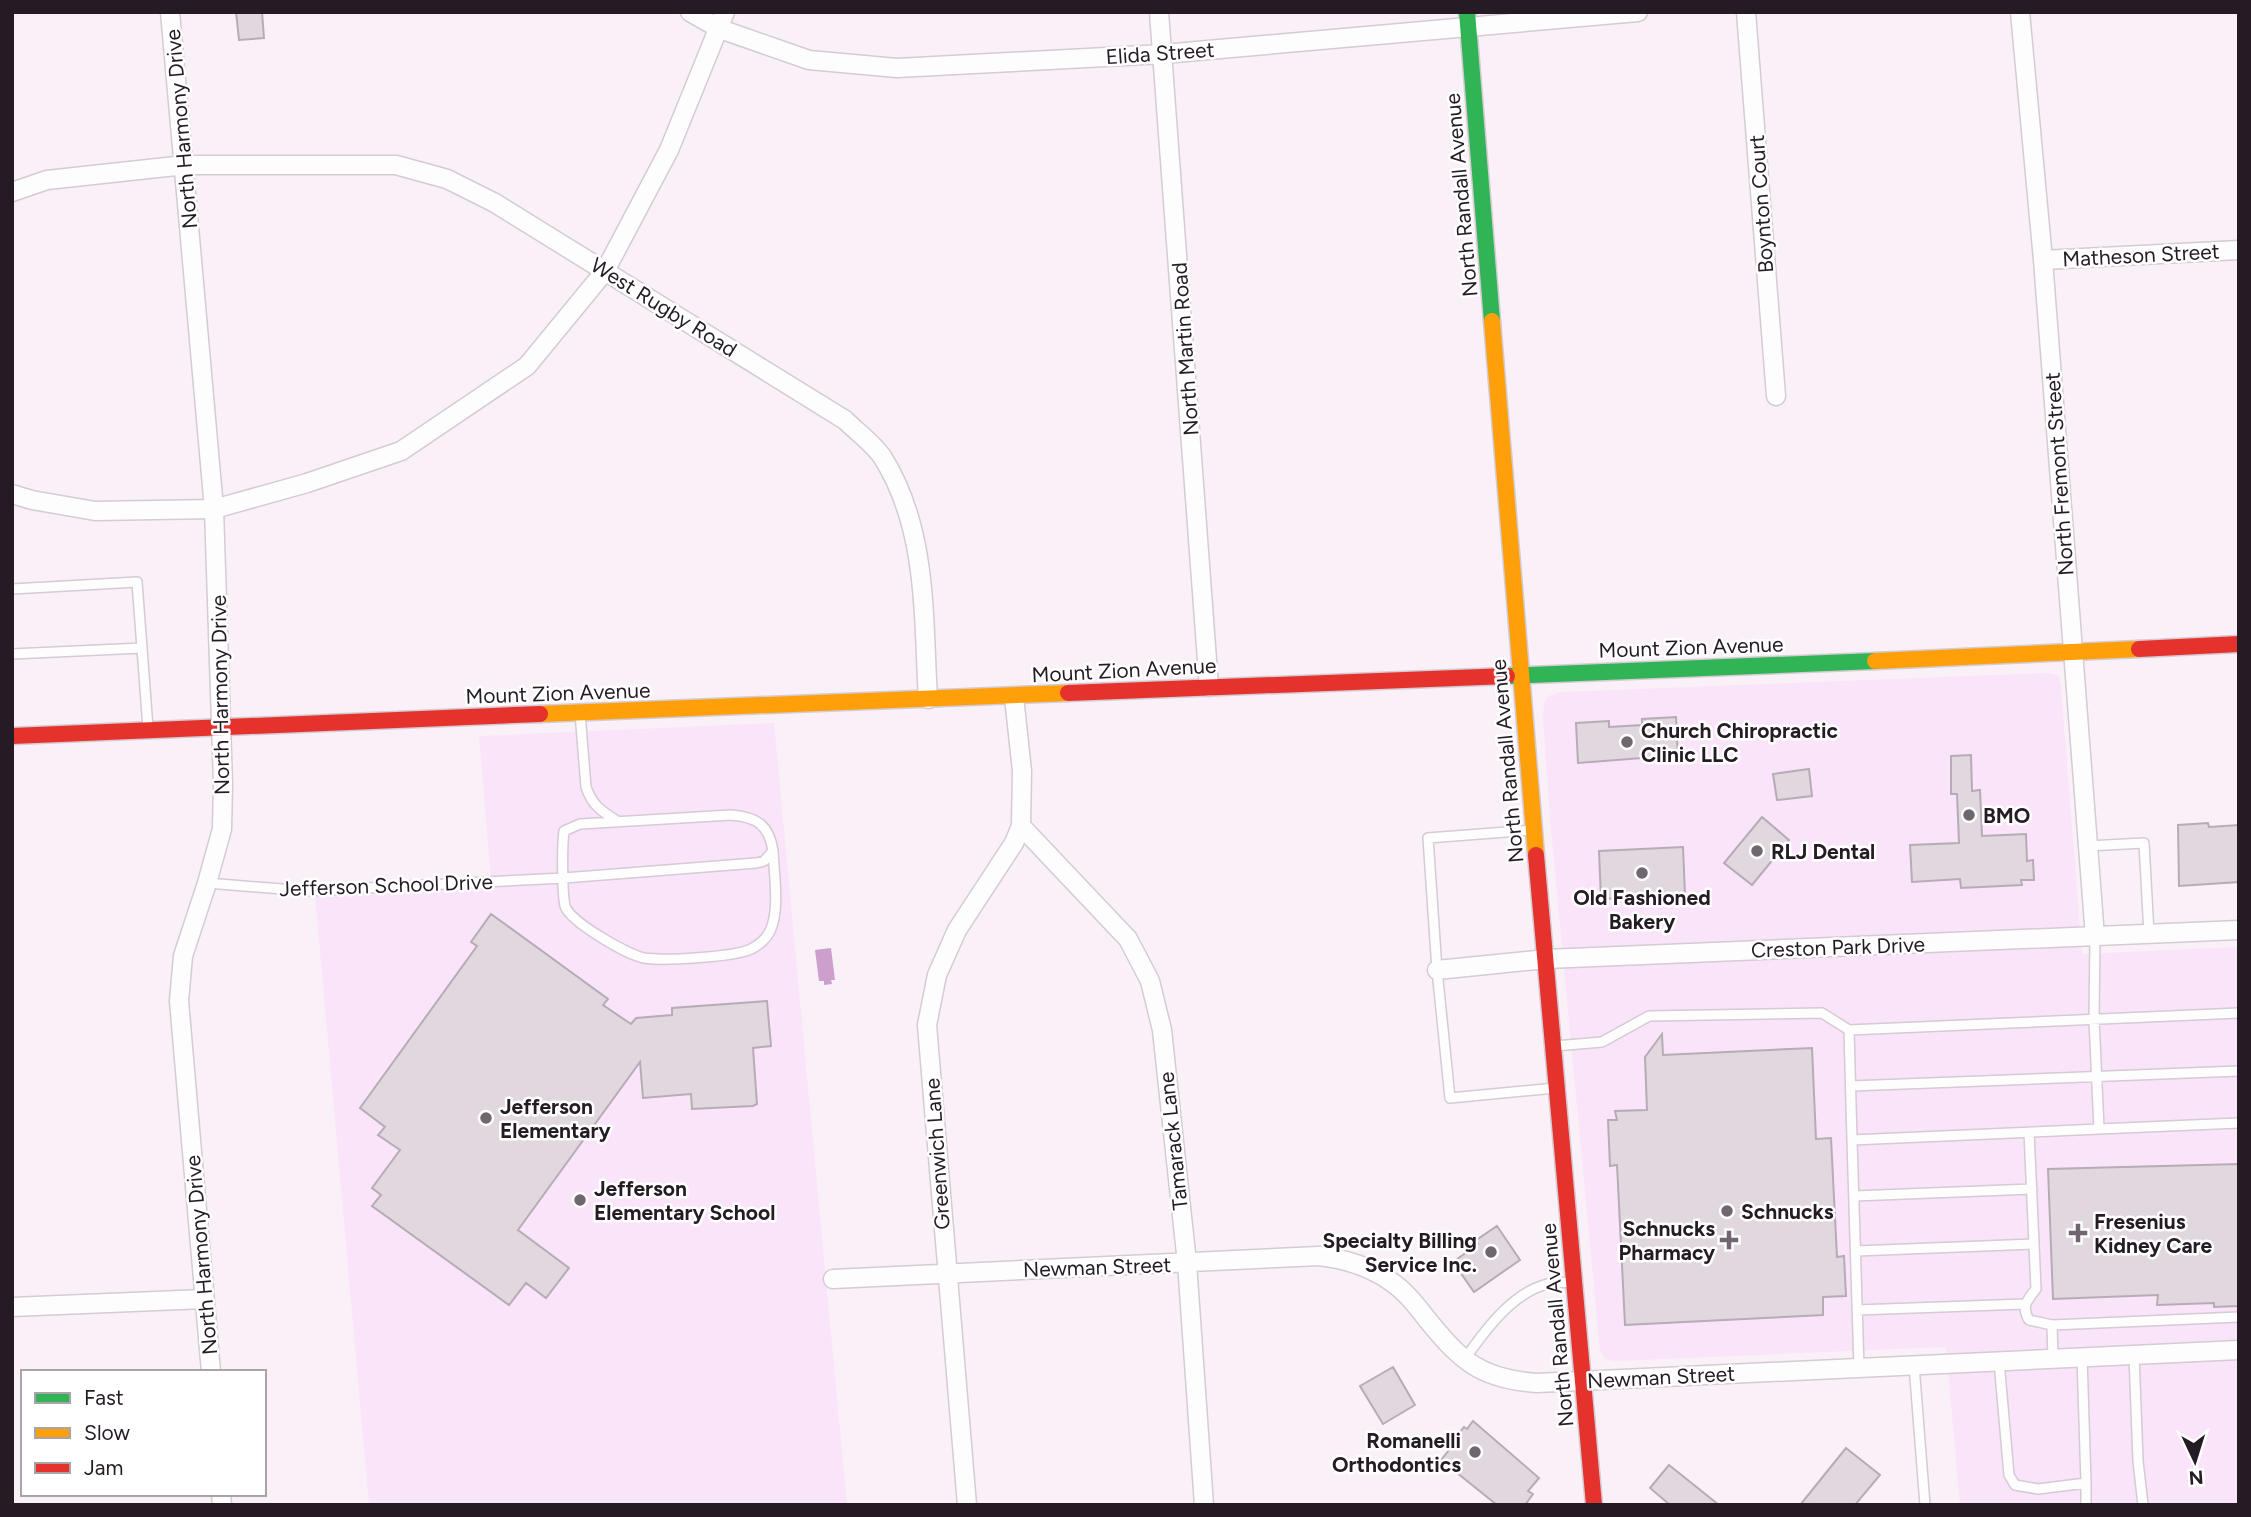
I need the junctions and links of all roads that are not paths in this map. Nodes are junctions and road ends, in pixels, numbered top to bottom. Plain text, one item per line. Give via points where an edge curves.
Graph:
1 (170, 12) edge
2 (690, 12) edge
3 (1159, 12) edge
4 (1638, 12) edge
5 (1746, 12) edge
6 (2020, 12) edge
7 (722, 20) edge
8 (1468, 20) edge
9 (1163, 54) junction
10 (185, 165) junction
11 (12, 192) edge
12 (2239, 250) edge
13 (2043, 260) junction
14 (605, 271) junction
15 (1776, 396) dead end
16 (12, 494) edge
17 (214, 509) junction
18 (12, 589) edge
19 (2239, 644) edge
20 (142, 648) junction
21 (2073, 652) junction
22 (12, 654) edge
23 (1520, 676) junction
24 (1209, 687) junction
25 (1014, 697) junction
26 (929, 699) junction
27 (580, 713) junction
28 (222, 726) junction
29 (148, 730) junction
30 (12, 736) edge
31 (619, 821) junction
32 (1021, 826) junction
33 (1534, 830) junction
34 (2088, 846) junction
35 (773, 851) junction
36 (564, 878) junction
37 (208, 883) junction
38 (2239, 930) edge
39 (2149, 934) junction
40 (2095, 937) junction
41 (1546, 959) junction
42 (1437, 970) junction
43 (2239, 1013) edge
44 (2094, 1019) junction
45 (1849, 1030) junction
46 (1554, 1046) junction
47 (2239, 1072) edge
48 (2096, 1077) junction
49 (1851, 1086) junction
50 (1557, 1088) junction
51 (2239, 1123) edge
52 (2099, 1129) junction
53 (2029, 1132) junction
54 (1853, 1140) junction
55 (2032, 1189) junction
56 (1854, 1196) junction
57 (2034, 1244) junction
58 (1856, 1251) junction
59 (1187, 1263) junction
60 (946, 1273) junction
61 (833, 1279) dead end
62 (1574, 1282) junction
63 (204, 1299) junction
64 (2025, 1304) junction
65 (12, 1307) edge
66 (1857, 1310) junction
67 (2239, 1317) edge
68 (2052, 1325) junction
69 (2239, 1350) edge
70 (2134, 1355) junction
71 (2082, 1357) junction
72 (2053, 1359) junction
73 (1464, 1360) junction
74 (1999, 1361) junction
75 (1914, 1365) junction
76 (1859, 1367) junction
77 (211, 1370) edge
78 (1582, 1381) junction
79 (2086, 1483) junction
80 (967, 1505) edge
81 (1204, 1505) edge
82 (1594, 1505) edge
83 (1925, 1505) edge
84 (2086, 1505) edge
85 (2143, 1505) edge

1 - 10 street, North Harmony Drive
2 - 7 street, Elida Street
3 - 9 street, North Martin Road
4 - 8 street, Elida Street
5 - 15 street, Boynton Court
6 - 13 street, North Fremont Street
7 - 9 street, Elida Street via 809,60 897,68
7 - 14 street via 669,150
8 - 9 street, Elida Street
8 - 23 main road, North Randall Avenue
9 - 24 street, North Martin Road
10 - 11 street, West Rugby Road via 47,180
10 - 14 street, West Rugby Road via 396,165 447,179 495,203
10 - 17 street, North Harmony Drive
12 - 13 street, Matheson Street
13 - 21 street, North Fremont Street
14 - 17 street via 527,366 401,451
14 - 26 street, West Rugby Road via 845,420 882,456 905,501 918,547
16 - 17 street via 95,511
17 - 28 street, North Harmony Drive
18 - 20 lane via 137,582
19 - 21 main road, Mount Zion Avenue
20 - 22 lane
20 - 29 lane
21 - 23 main road, Mount Zion Avenue
21 - 34 street, North Fremont Street
23 - 24 main road, Mount Zion Avenue
23 - 33 main road, North Randall Avenue
24 - 25 main road, Mount Zion Avenue
25 - 26 main road, Mount Zion Avenue
25 - 32 street via 1022,771
26 - 27 main road, Mount Zion Avenue
27 - 28 main road, Mount Zion Avenue
27 - 31 lane via 590,799 598,810
28 - 29 main road, Mount Zion Avenue
28 - 37 street, North Harmony Drive via 222,829
29 - 30 main road, Mount Zion Avenue
31 - 35 lane via 744,816 770,834
31 - 36 lane via 580,824 564,831
32 - 59 street, Tamarack Lane via 1128,939 1150,981 1162,1030
32 - 60 street, Greenwich Lane via 957,929 937,975 927,1024
33 - 41 main road, North Randall Avenue
33 - 42 lane via 1428,838
34 - 39 lane via 2144,842
34 - 40 street, North Fremont Street
35 - 36 lane, Jefferson School Drive via 757,863
35 - 36 lane via 771,931 750,950 734,954 661,959 625,950 572,916 565,907
36 - 37 lane, Jefferson School Drive via 307,891
37 - 63 street, North Harmony Drive via 183,956 179,1001
38 - 39 street, Creston Park Drive
39 - 40 street, Creston Park Drive
40 - 41 street, Creston Park Drive
40 - 44 lane
41 - 42 street, Creston Park Drive
41 - 46 main road, North Randall Avenue
42 - 50 lane via 1450,1098
43 - 44 lane
44 - 45 lane
44 - 48 lane
45 - 46 lane via 1822,1013 1648,1016 1602,1042
45 - 49 lane
46 - 50 main road, North Randall Avenue
47 - 48 lane
48 - 49 lane
48 - 52 lane
49 - 54 lane
50 - 62 main road, North Randall Avenue
51 - 52 lane
52 - 53 lane
53 - 54 lane
53 - 55 lane
54 - 56 lane
55 - 56 lane
55 - 57 lane
56 - 58 lane
57 - 58 lane
57 - 64 lane via 2036,1289
58 - 66 lane
59 - 60 street, Newman Street
59 - 73 street, Newman Street via 1319,1256 1343,1259 1394,1284
59 - 81 street, Tamarack Lane
60 - 61 street, Newman Street
60 - 80 street, Greenwich Lane
62 - 73 lane via 1544,1285 1519,1299 1495,1318
62 - 78 main road, North Randall Avenue
63 - 65 street
63 - 77 street, North Harmony Drive
64 - 66 lane
64 - 68 lane via 2029,1320
66 - 76 lane
67 - 68 lane
68 - 72 lane
69 - 70 street, Newman Street
70 - 71 street, Newman Street
70 - 85 lane
71 - 72 street, Newman Street
71 - 79 lane
72 - 74 street, Newman Street
73 - 78 street, Newman Street via 1513,1381
74 - 75 street, Newman Street
74 - 79 lane via 2009,1475 2015,1485 2038,1489
75 - 76 street, Newman Street
75 - 83 lane
76 - 78 street, Newman Street
78 - 82 main road, North Randall Avenue
79 - 84 lane

